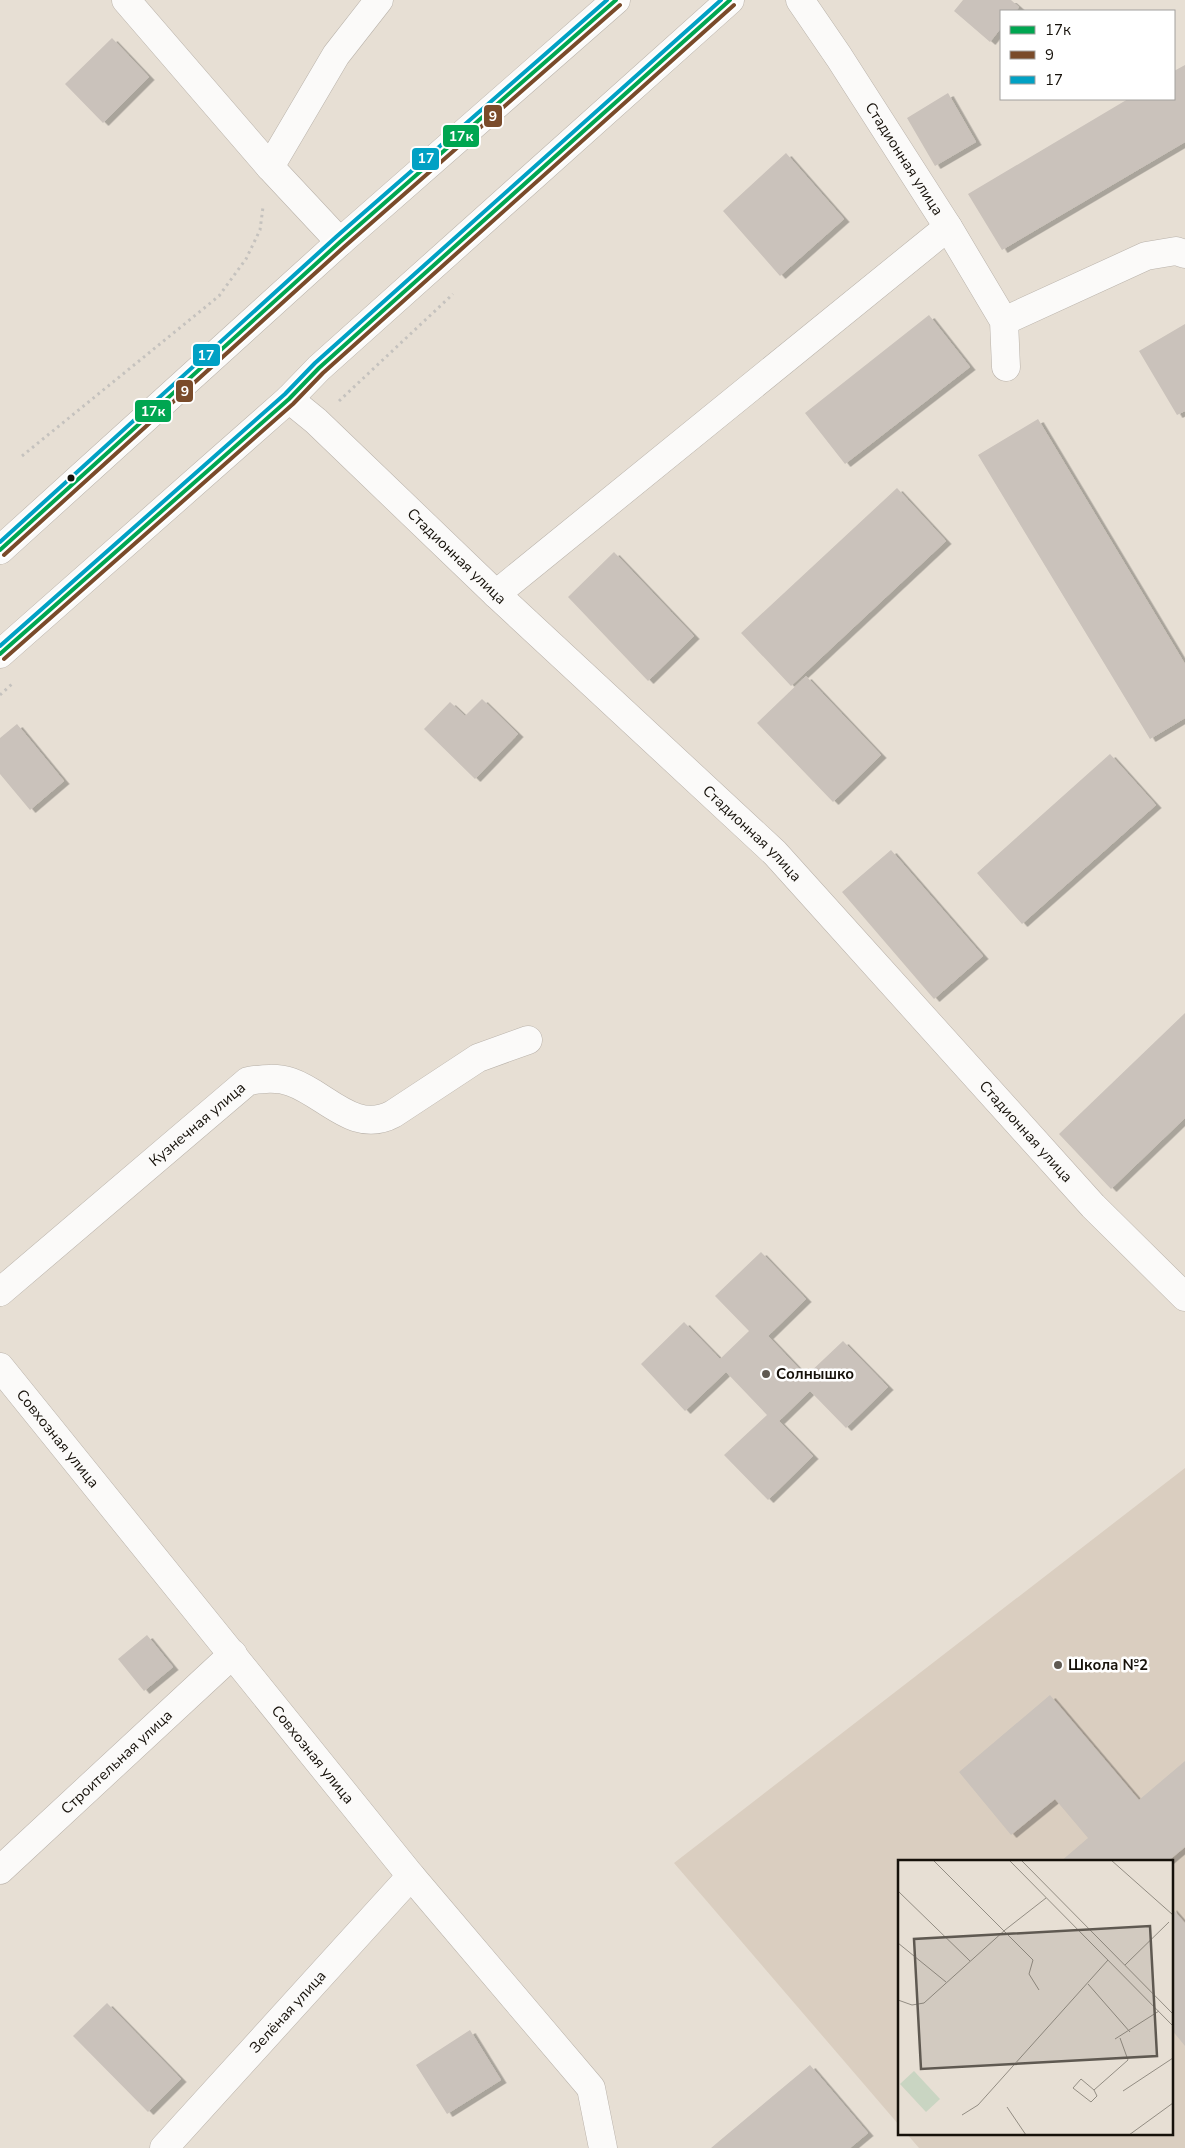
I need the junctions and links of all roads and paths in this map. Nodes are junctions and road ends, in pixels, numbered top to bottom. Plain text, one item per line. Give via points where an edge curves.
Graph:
1 (126, 0) edge
2 (379, 0) edge
3 (616, 0) edge
4 (730, 0) edge
5 (800, 0) edge
6 (270, 167) junction
7 (948, 227) junction
8 (340, 242) junction
9 (1185, 254) edge
10 (1004, 321) junction
11 (1006, 367) dead end
12 (289, 399) junction
13 (22, 456) dead end
14 (0, 550) edge
15 (496, 594) junction
16 (0, 654) edge
17 (528, 1040) dead end
18 (0, 1292) edge
19 (1185, 1297) edge
20 (0, 1367) edge
21 (233, 1654) junction
22 (0, 1870) edge
23 (411, 1876) junction
24 (164, 2148) edge
25 (603, 2148) edge

1 - 6 street
2 - 6 street via 336,55
3 - 8 street
4 - 12 street via 319,368
5 - 7 street, Стадионная улица
6 - 8 street
6 - 13 path via 260,230 246,260 219,296
7 - 10 street, Стадионная улица
7 - 15 street
8 - 14 street
9 - 10 street via 1176,251 1146,256
10 - 11 street, Стадионная улица
12 - 15 street, Стадионная улица via 316,421
12 - 16 street
15 - 19 street, Стадионная улица via 775,853 1093,1206
17 - 18 street, Кузнечная улица via 478,1058 393,1114 372,1121 352,1116 289,1081 269,1078 248,1081
20 - 21 street, Совхозная улица
21 - 22 street, Строительная улица
21 - 23 street, Совхозная улица
23 - 24 street, Зелёная улица
23 - 25 street, Совхозная улица via 591,2088

